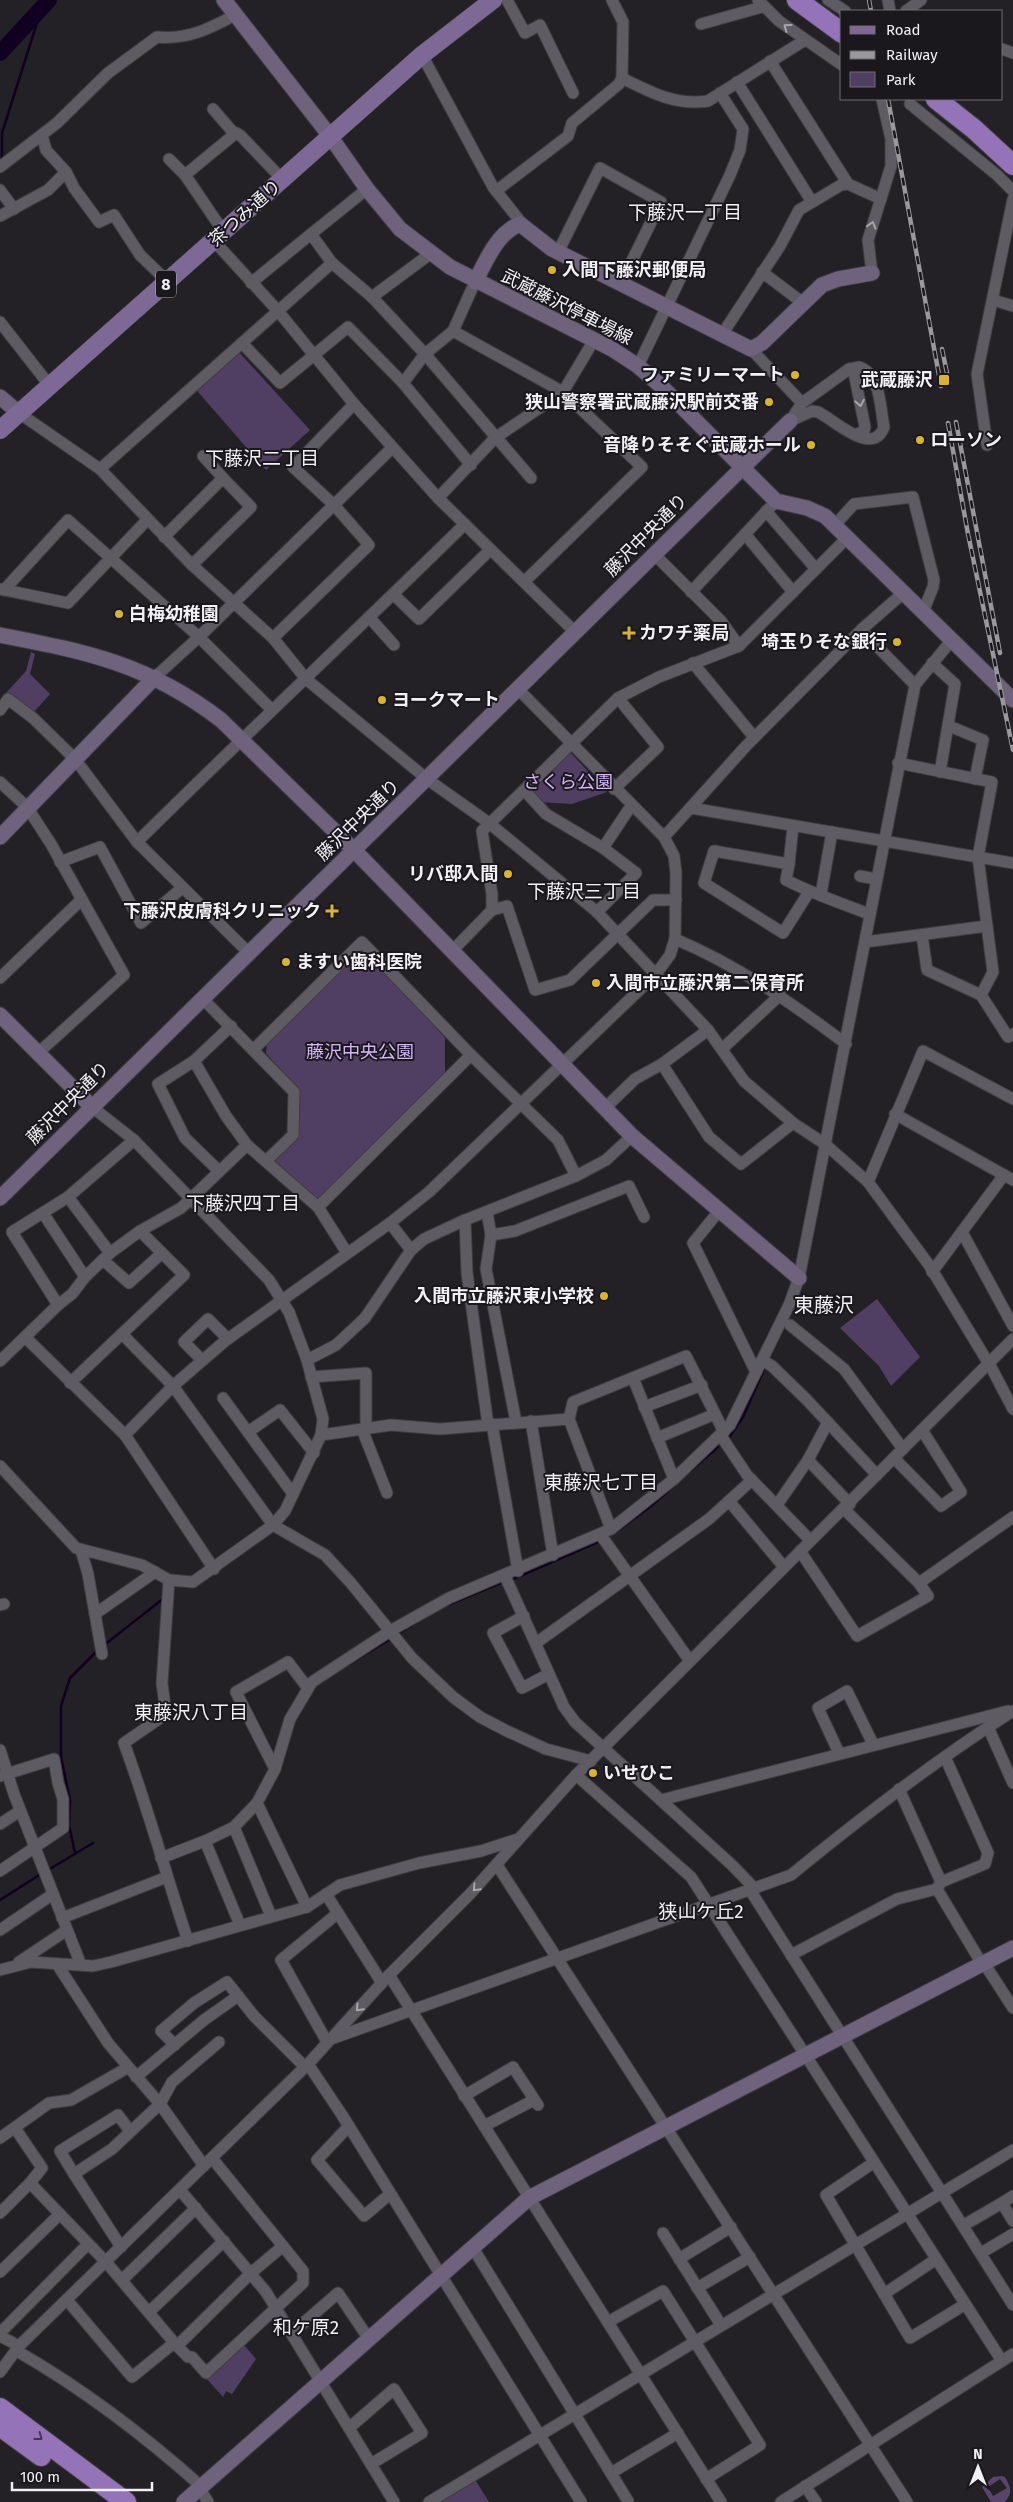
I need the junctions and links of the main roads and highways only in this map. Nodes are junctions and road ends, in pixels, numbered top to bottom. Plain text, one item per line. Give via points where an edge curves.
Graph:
1 (493, 0) edge
2 (797, 0) edge
3 (840, 32) edge
4 (937, 100) edge
5 (1013, 165) edge
6 (0, 430) edge
7 (0, 2408) edge
8 (0, 2426) edge
9 (103, 2502) edge
10 (126, 2502) edge

1 - 6 main road, 茶つみ通り / 8 via 330,136
2 - 3 highway
4 - 5 highway
7 -> 10 highway
8 - 9 highway

